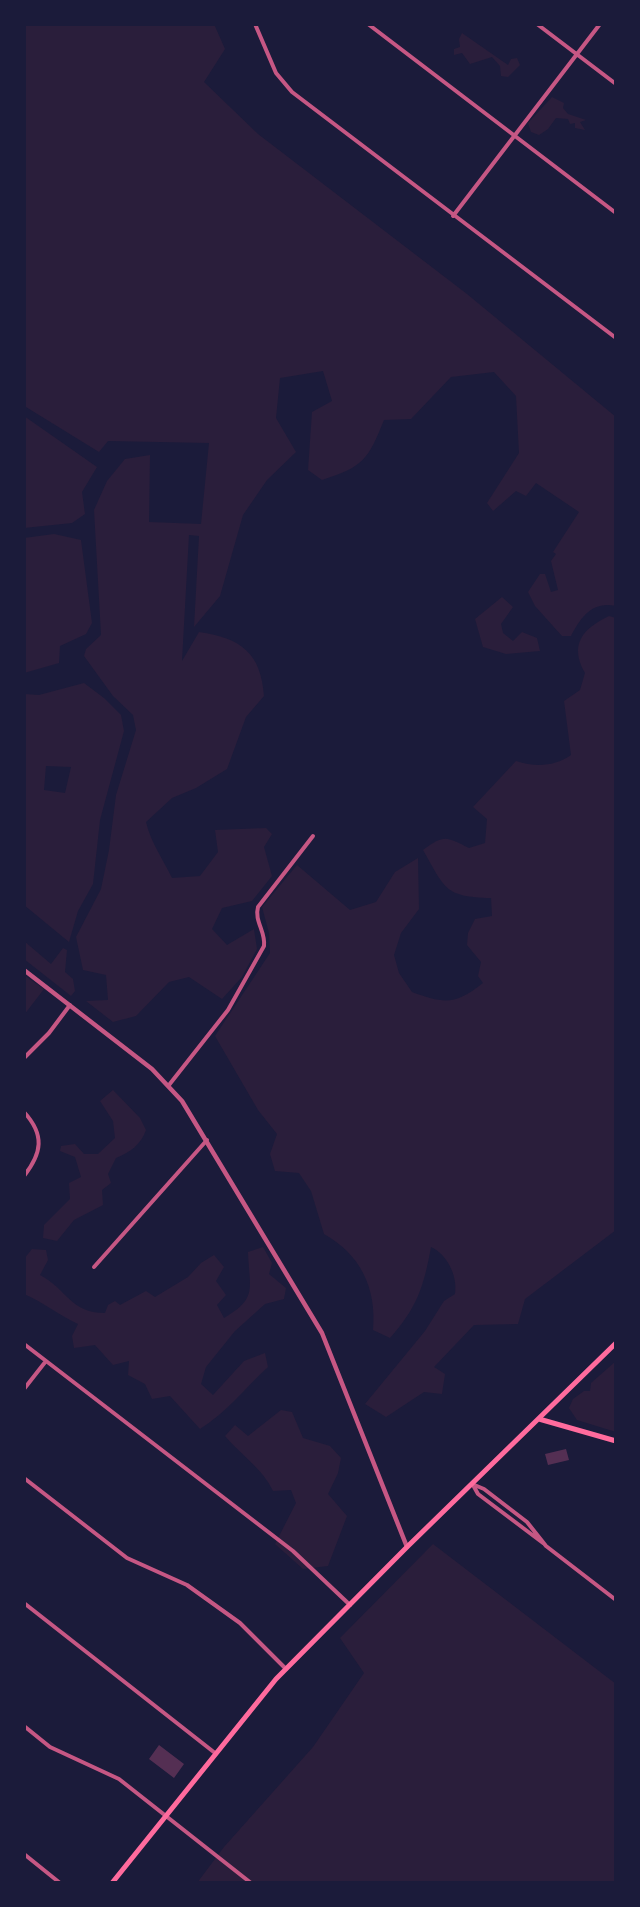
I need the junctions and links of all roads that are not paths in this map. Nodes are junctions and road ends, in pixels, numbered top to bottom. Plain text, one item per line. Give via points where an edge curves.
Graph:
1 (255, 24) edge
2 (368, 24) edge
3 (537, 24) edge
4 (600, 24) edge
5 (577, 54) junction
6 (616, 84) edge
7 (515, 136) junction
8 (616, 213) edge
9 (453, 216) junction
10 (616, 338) edge
11 (313, 836) dead end
12 (24, 970) edge
13 (70, 1005) junction
14 (24, 1058) edge
15 (169, 1085) junction
16 (24, 1112) edge
17 (207, 1140) junction
18 (24, 1176) edge
19 (94, 1267) dead end
20 (616, 1343) edge
21 (24, 1344) edge
22 (46, 1361) junction
23 (24, 1389) edge
24 (539, 1419) junction
25 (616, 1441) edge
26 (24, 1478) edge
27 (471, 1483) junction
28 (543, 1543) junction
29 (407, 1547) junction
30 (616, 1600) edge
31 (24, 1603) edge
32 (350, 1605) junction
33 (286, 1669) junction
34 (24, 1726) edge
35 (215, 1753) junction
36 (165, 1816) junction
37 (24, 1854) edge
38 (60, 1883) edge
39 (112, 1883) edge
40 (251, 1883) edge

1 - 9 street via 276,73 292,92
2 - 7 street
3 - 5 street
4 - 5 street
5 - 6 street
5 - 7 street
7 - 8 street
7 - 9 street
9 - 10 street
11 - 15 street via 258,907 256,916 264,946 240,992
12 - 13 street
13 - 14 street via 50,1033
13 - 15 street
15 - 17 street
16 - 18 street via 37,1129 40,1141 35,1162
17 - 19 street
17 - 29 street via 322,1333
20 - 24 main road
21 - 22 street
22 - 23 street
22 - 32 street via 294,1551
24 - 25 main road
24 - 27 main road
26 - 33 street via 127,1558 187,1585 240,1623
27 - 28 street via 478,1494
27 - 28 street via 527,1522
27 - 29 main road
28 - 30 street
29 - 32 main road
31 - 35 street
32 - 33 main road
33 - 35 main road
34 - 36 street via 50,1747 118,1779
35 - 36 main road
36 - 39 main road
36 - 40 street
37 - 38 street

